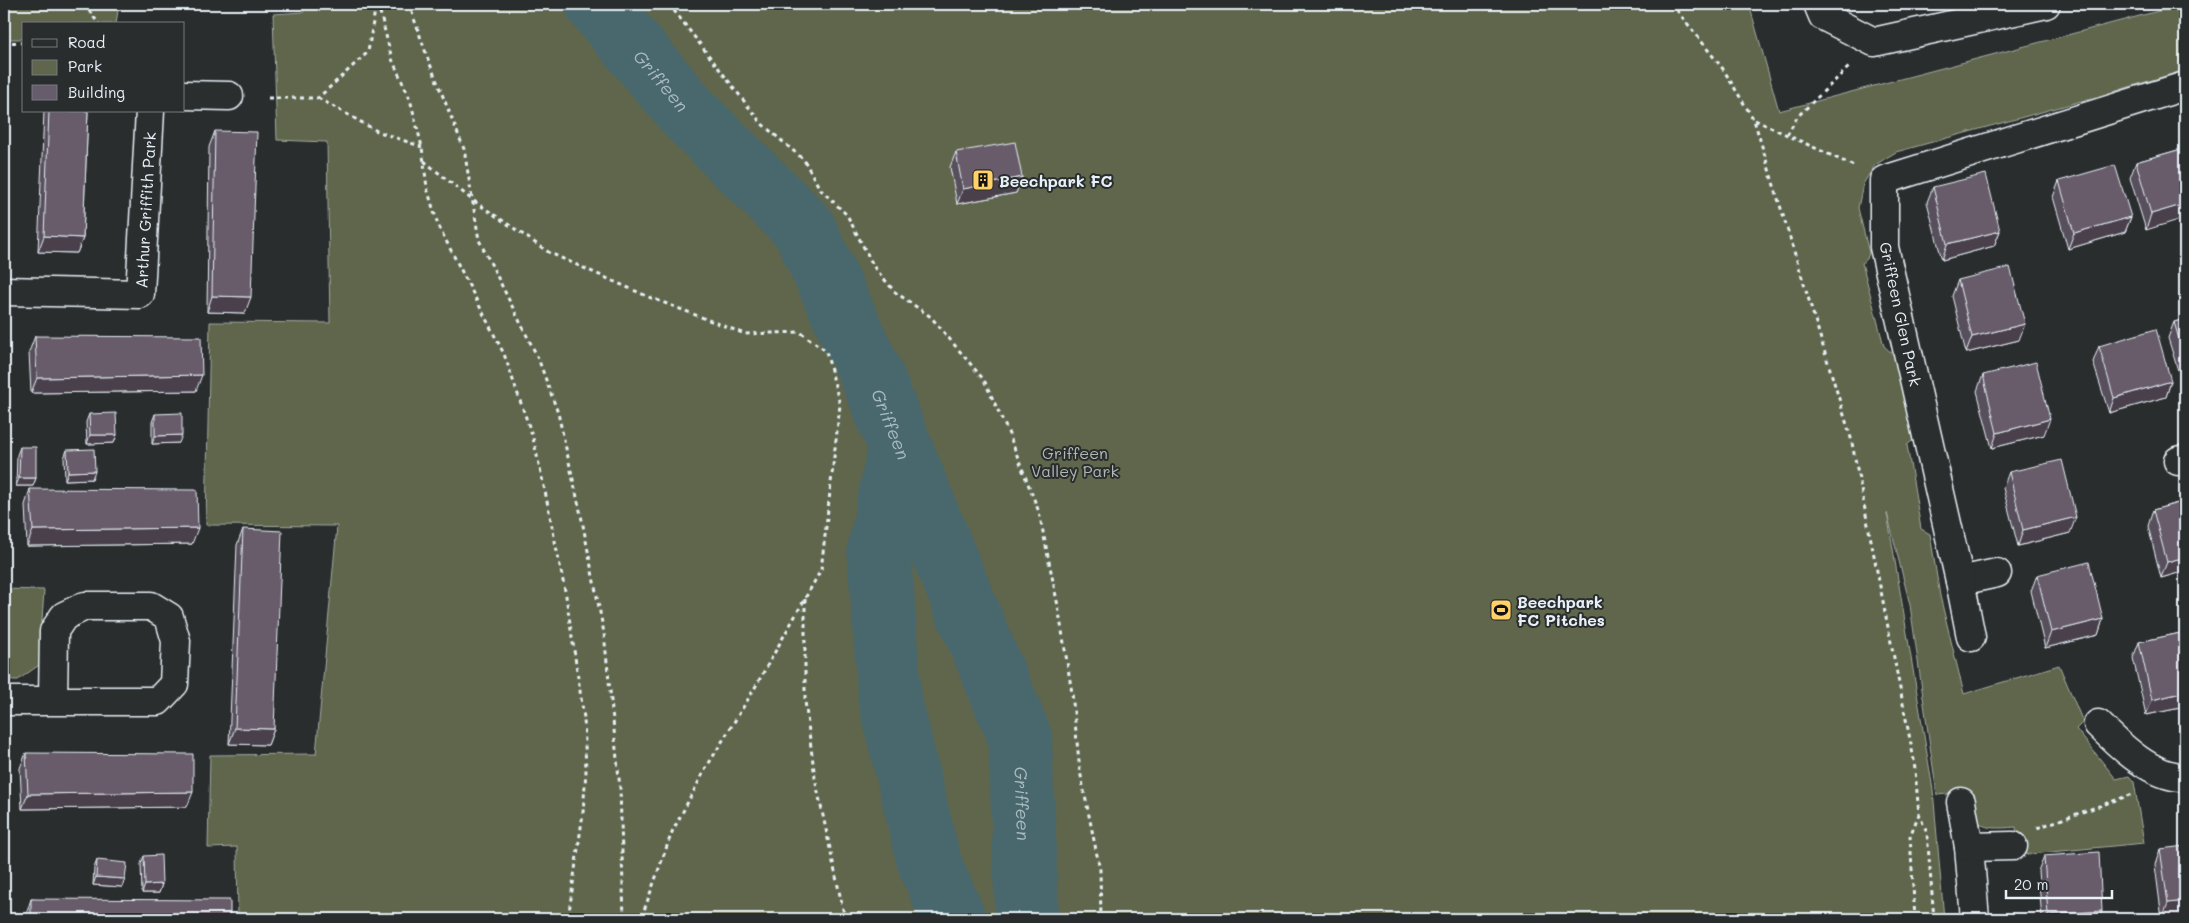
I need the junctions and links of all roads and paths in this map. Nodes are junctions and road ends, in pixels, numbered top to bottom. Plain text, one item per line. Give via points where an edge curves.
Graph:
1 (84, 4) edge
2 (377, 4) edge
3 (409, 4) edge
4 (669, 4) edge
5 (1672, 4) edge
6 (1818, 4) edge
7 (2046, 4) edge
8 (98, 22) edge
9 (4, 42) edge
10 (1874, 42) junction
11 (22, 43) edge
12 (2185, 86) edge
13 (185, 95) edge
14 (229, 96) dead end
15 (268, 98) dead end
16 (318, 98) junction
17 (150, 112) edge
18 (1754, 120) junction
19 (1787, 135) junction
20 (422, 147) junction
21 (424, 161) junction
22 (1884, 180) junction
23 (471, 199) junction
24 (4, 291) edge
25 (1997, 572) dead end
26 (1960, 581) junction
27 (805, 597) junction
28 (1971, 637) dead end
29 (4, 701) edge
30 (53, 701) junction
31 (2098, 724) dead end
32 (2185, 777) edge
33 (2140, 791) dead end
34 (1961, 802) dead end
35 (1919, 814) junction
36 (2013, 846) joint
37 (1969, 847) junction
38 (568, 919) edge
39 (624, 919) edge
40 (640, 919) edge
41 (845, 919) edge
42 (1101, 919) edge
43 (1915, 919) edge
44 (1934, 919) edge
45 (1975, 919) edge

1 - 8 path
2 - 16 path via 368,52
2 - 20 path via 392,59 410,98
3 - 23 path via 464,149
4 - 42 path via 762,123 804,160 820,189 847,215 874,267 895,292 931,317 984,380 1039,512 1071,683 1080,771 1100,870
5 - 18 path via 1723,69
6 - 10 street via 1823,16
7 - 10 street
9 - 11 path
10 - 19 path via 1797,117
12 - 22 street
13 - 14 street
15 - 16 path
16 - 20 path via 378,132
17 - 24 street, Arthur Griffith Park via 140,294
18 - 19 path
18 - 35 path via 1851,438 1914,760
19 - 22 path
20 - 21 path
21 - 23 path
21 - 38 path via 427,188 438,225 504,354 533,438 566,596 584,718 586,771
22 - 26 street, Griffeen Glen Park via 1884,247
23 - 27 path via 550,253 649,297 745,334 800,332 826,351 840,405 821,570
23 - 39 path via 479,240 538,358 558,413 581,515 604,633 620,788
25 - 26 street
26 - 28 street, Griffeen Glen Park
27 - 40 path via 672,832
27 - 41 path via 809,730 815,778
29 - 30 street
30 - 30 street via 54,630 64,616 85,606 151,606 170,618 176,640 174,684 158,702
31 - 32 street via 2126,752 2172,778
33 - 36 path via 2021,833
34 - 37 street
35 - 43 path via 1910,836
35 - 44 path via 1927,833
36 - 37 street
37 - 45 street

